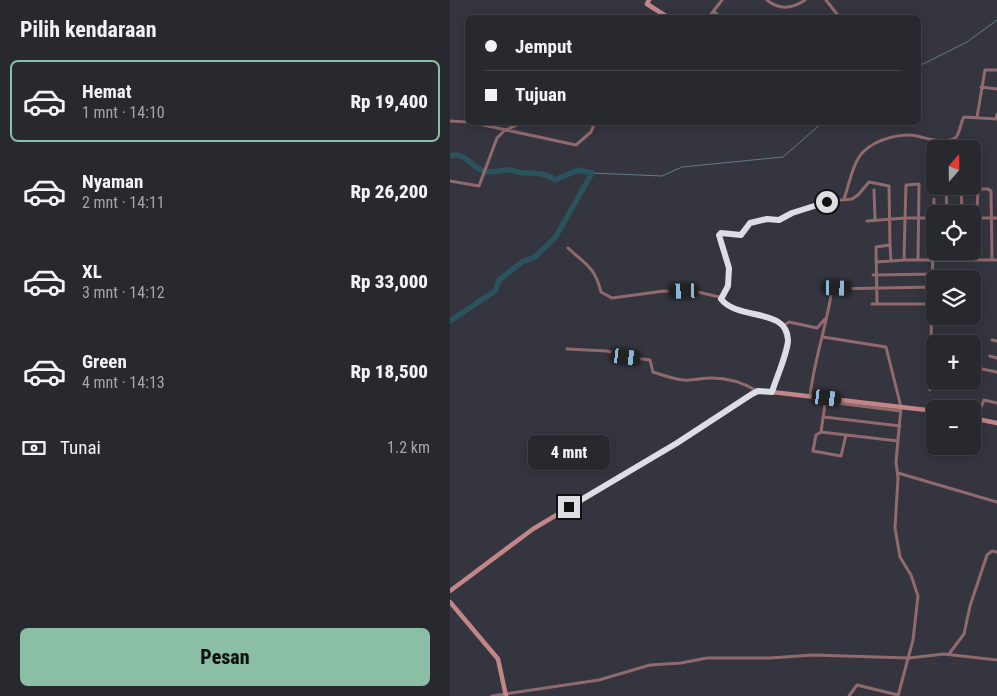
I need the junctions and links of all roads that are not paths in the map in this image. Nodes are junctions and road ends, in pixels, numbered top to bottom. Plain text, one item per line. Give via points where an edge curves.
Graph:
1 (722, 0) edge
2 (767, 0) edge
3 (805, 0) edge
4 (826, 0) edge
5 (646, 1) edge
6 (714, 11) junction
7 (665, 15) edge
8 (711, 15) edge
9 (717, 15) edge
10 (838, 15) edge
11 (997, 70) edge
12 (981, 87) junction
13 (997, 89) edge
14 (997, 114) edge
15 (978, 117) junction
16 (997, 119) edge
17 (450, 121) edge
18 (465, 122) edge
19 (480, 125) edge
20 (518, 125) edge
21 (594, 125) edge
22 (504, 131) junction
23 (450, 181) edge
24 (981, 189) edge
25 (874, 190) dead end
26 (934, 198) dead end
27 (844, 199) junction
28 (934, 205) edge
29 (905, 218) junction
30 (919, 218) junction
31 (926, 218) edge
32 (981, 218) edge
33 (992, 218) junction
34 (997, 218) edge
35 (890, 219) junction
36 (875, 220) junction
37 (867, 221) dead end
38 (890, 245) junction
39 (568, 248) dead end
40 (981, 259) edge
41 (904, 260) junction
42 (918, 260) junction
43 (926, 260) edge
44 (933, 260) edge
45 (995, 260) edge
46 (891, 261) junction
47 (876, 262) junction
48 (933, 270) edge
49 (926, 274) edge
50 (875, 275) junction
51 (926, 287) edge
52 (878, 288) junction
53 (721, 299) junction
54 (872, 304) dead end
55 (877, 304) junction
56 (926, 304) edge
57 (826, 319) junction
58 (784, 326) junction
59 (823, 337) junction
60 (992, 340) dead end
61 (997, 341) edge
62 (568, 349) dead end
63 (990, 356) dead end
64 (997, 358) edge
65 (981, 369) edge
66 (997, 372) edge
67 (758, 391) junction
68 (772, 392) junction
69 (810, 396) junction
70 (997, 404) edge
71 (981, 407) edge
72 (901, 409) junction
73 (926, 410) edge
74 (824, 417) junction
75 (981, 419) edge
76 (997, 422) edge
77 (900, 426) junction
78 (821, 432) junction
79 (846, 435) junction
80 (898, 441) junction
81 (898, 473) junction
82 (997, 502) edge
83 (997, 552) edge
84 (450, 591) edge
85 (450, 602) edge
86 (948, 654) junction
87 (909, 658) junction
88 (997, 660) edge
89 (506, 694) edge
90 (898, 695) edge
91 (492, 696) edge
92 (850, 696) edge

1 - 6 street
2 - 3 street via 782,8
4 - 10 street
5 - 7 street
6 - 8 street
6 - 9 street
11 - 12 street via 985,70
12 - 13 street
12 - 15 street
14 - 16 street
15 - 16 street
15 - 27 street via 963,118 955,138 896,136 863,152
17 - 18 street
19 - 22 street
20 - 22 street
21 - 22 street via 578,145
22 - 23 street via 496,140 477,186
24 - 33 street via 991,191
25 - 36 street
26 - 28 street
27 - 35 street via 858,195 869,182 889,186
27 - 53 street via 792,213 779,220 750,223 741,235 721,233 719,239 729,268 728,286
29 - 30 street
29 - 30 street via 905,188 911,183 920,186
29 - 35 street
29 - 41 street
30 - 31 street
30 - 42 street
32 - 33 street
33 - 34 street
33 - 45 street
35 - 36 street
35 - 38 street
36 - 37 street
38 - 46 street
38 - 47 street via 876,247
39 - 53 street via 590,266 598,277 601,292 612,298 684,291 710,294
40 - 45 street
41 - 42 street
41 - 46 street
42 - 43 street
44 - 48 street
46 - 47 street
47 - 50 street
49 - 50 street
50 - 52 street
51 - 52 street
52 - 55 street
52 - 57 street via 834,288
53 - 58 street via 732,309 772,318
54 - 55 street
55 - 56 street
57 - 58 street via 817,328 789,322
57 - 59 street
58 - 68 street via 788,341
59 - 69 street
59 - 72 street via 886,348
60 - 61 street
62 - 67 street via 617,352 626,357 650,360 654,372 673,378 692,381 726,379
63 - 64 street
65 - 66 street
67 - 68 street
67 - 84 street via 533,528
68 - 69 street
69 - 72 street
70 - 71 street via 984,400
72 - 73 street
72 - 74 street via 828,402
72 - 77 street
74 - 77 street
74 - 78 street
75 - 76 street
77 - 80 street
78 - 79 street
78 - 79 street via 816,435 813,450 839,457
79 - 80 street
80 - 81 street
81 - 82 street
81 - 87 street via 895,511 898,551 913,578 918,596
83 - 86 street via 987,555 964,634
85 - 89 street via 498,660
86 - 87 street
86 - 88 street
87 - 89 street via 812,655 698,659 650,666 599,680
87 - 90 street
89 - 91 street
90 - 92 street via 857,685

